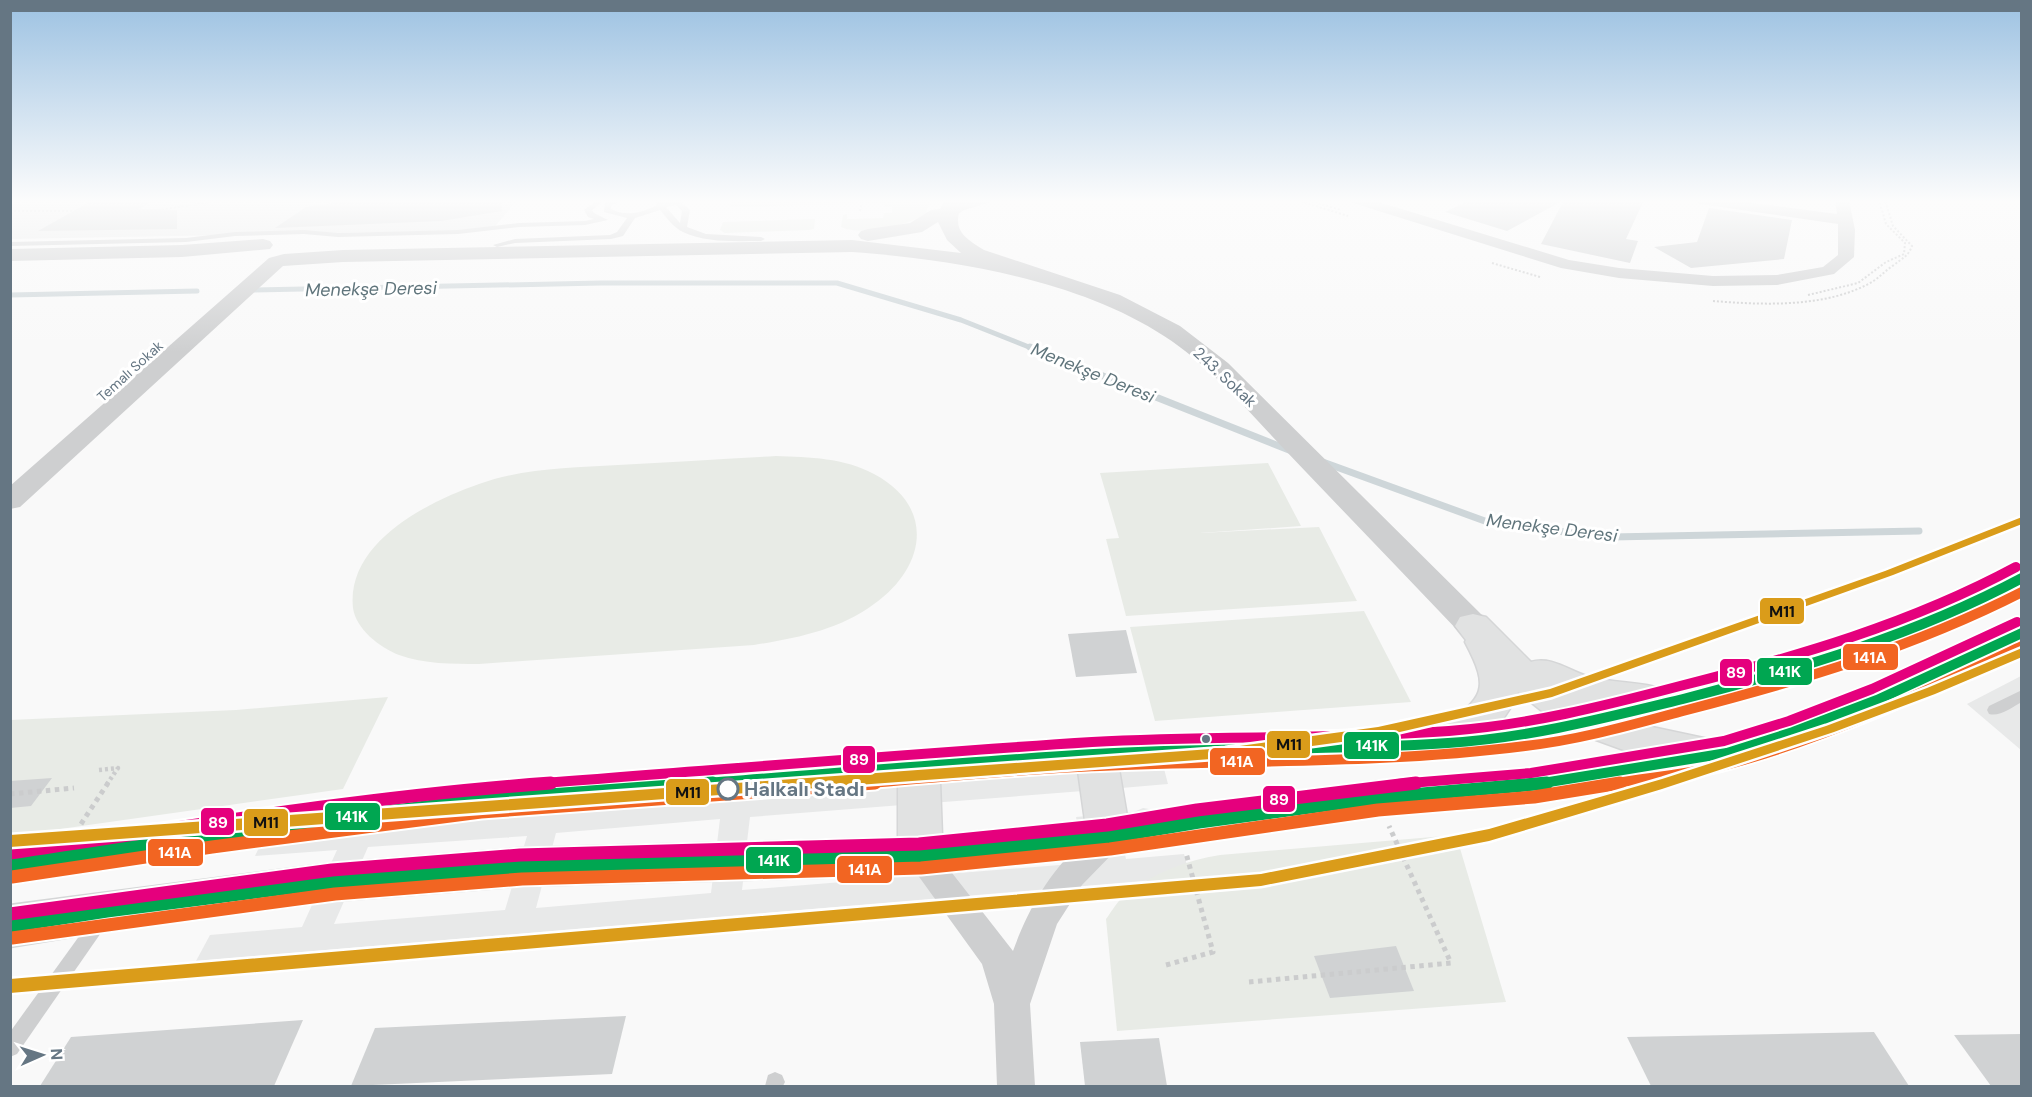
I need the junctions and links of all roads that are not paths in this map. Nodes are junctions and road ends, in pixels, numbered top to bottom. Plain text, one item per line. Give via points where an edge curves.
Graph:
1 (94, 251) edge
2 (167, 251) edge
3 (230, 251) edge
4 (279, 251) edge
5 (584, 251) edge
6 (940, 251) edge
7 (961, 251) edge
8 (970, 251) edge
9 (1523, 251) edge
10 (1846, 251) edge
11 (89, 253) junction
12 (10, 255) edge
13 (274, 256) junction
14 (242, 261) junction
15 (978, 261) junction
16 (10, 263) edge
17 (1040, 278) junction
18 (10, 477) edge
19 (10, 501) edge
20 (2022, 578) edge
21 (1473, 626) junction
22 (2022, 633) edge
23 (2022, 695) edge
24 (1683, 699) junction
25 (1994, 710) dead end
26 (1591, 722) junction
27 (1449, 743) junction
28 (1727, 753) junction
29 (1096, 754) junction
30 (919, 766) junction
31 (1109, 837) junction
32 (920, 856) junction
33 (10, 865) edge
34 (107, 911) junction
35 (10, 926) edge
36 (1012, 1004) junction
37 (10, 1048) edge
38 (1016, 1086) edge

1 - 11 lane
2 - 11 street
3 - 13 street
4 - 13 street
5 - 13 street
6 - 15 street
7 - 15 street
8 - 17 street, 243. Sokak
9 - 10 street via 1567,265 1618,273 1713,281 1777,280 1828,271 1846,257
11 - 12 street
13 - 14 street via 255,264
13 - 19 street
14 - 16 street
14 - 18 street, Temalı Sokak via 240,273
15 - 17 street
17 - 21 street, 243. Sokak via 1112,300 1172,331 1220,368
20 - 24 main road via 1973,604 1876,643
21 - 24 main road via 1547,676 1587,691 1638,699
21 - 26 main road via 1547,695
21 - 27 main road via 1492,656 1501,686 1491,711
22 - 28 main road via 1877,700
23 - 25 lane
24 - 26 main road
26 - 27 main road
26 - 28 main road via 1646,741
27 - 29 main road
28 - 31 main road via 1532,785 1377,798
29 - 30 main road
29 - 31 main road
30 - 32 main road
30 - 33 main road via 480,800
31 - 32 main road
31 - 36 street via 1070,876 1041,919
32 - 34 main road via 521,867 334,882
32 - 36 street via 998,957
34 - 35 main road
34 - 37 lane
36 - 38 street

